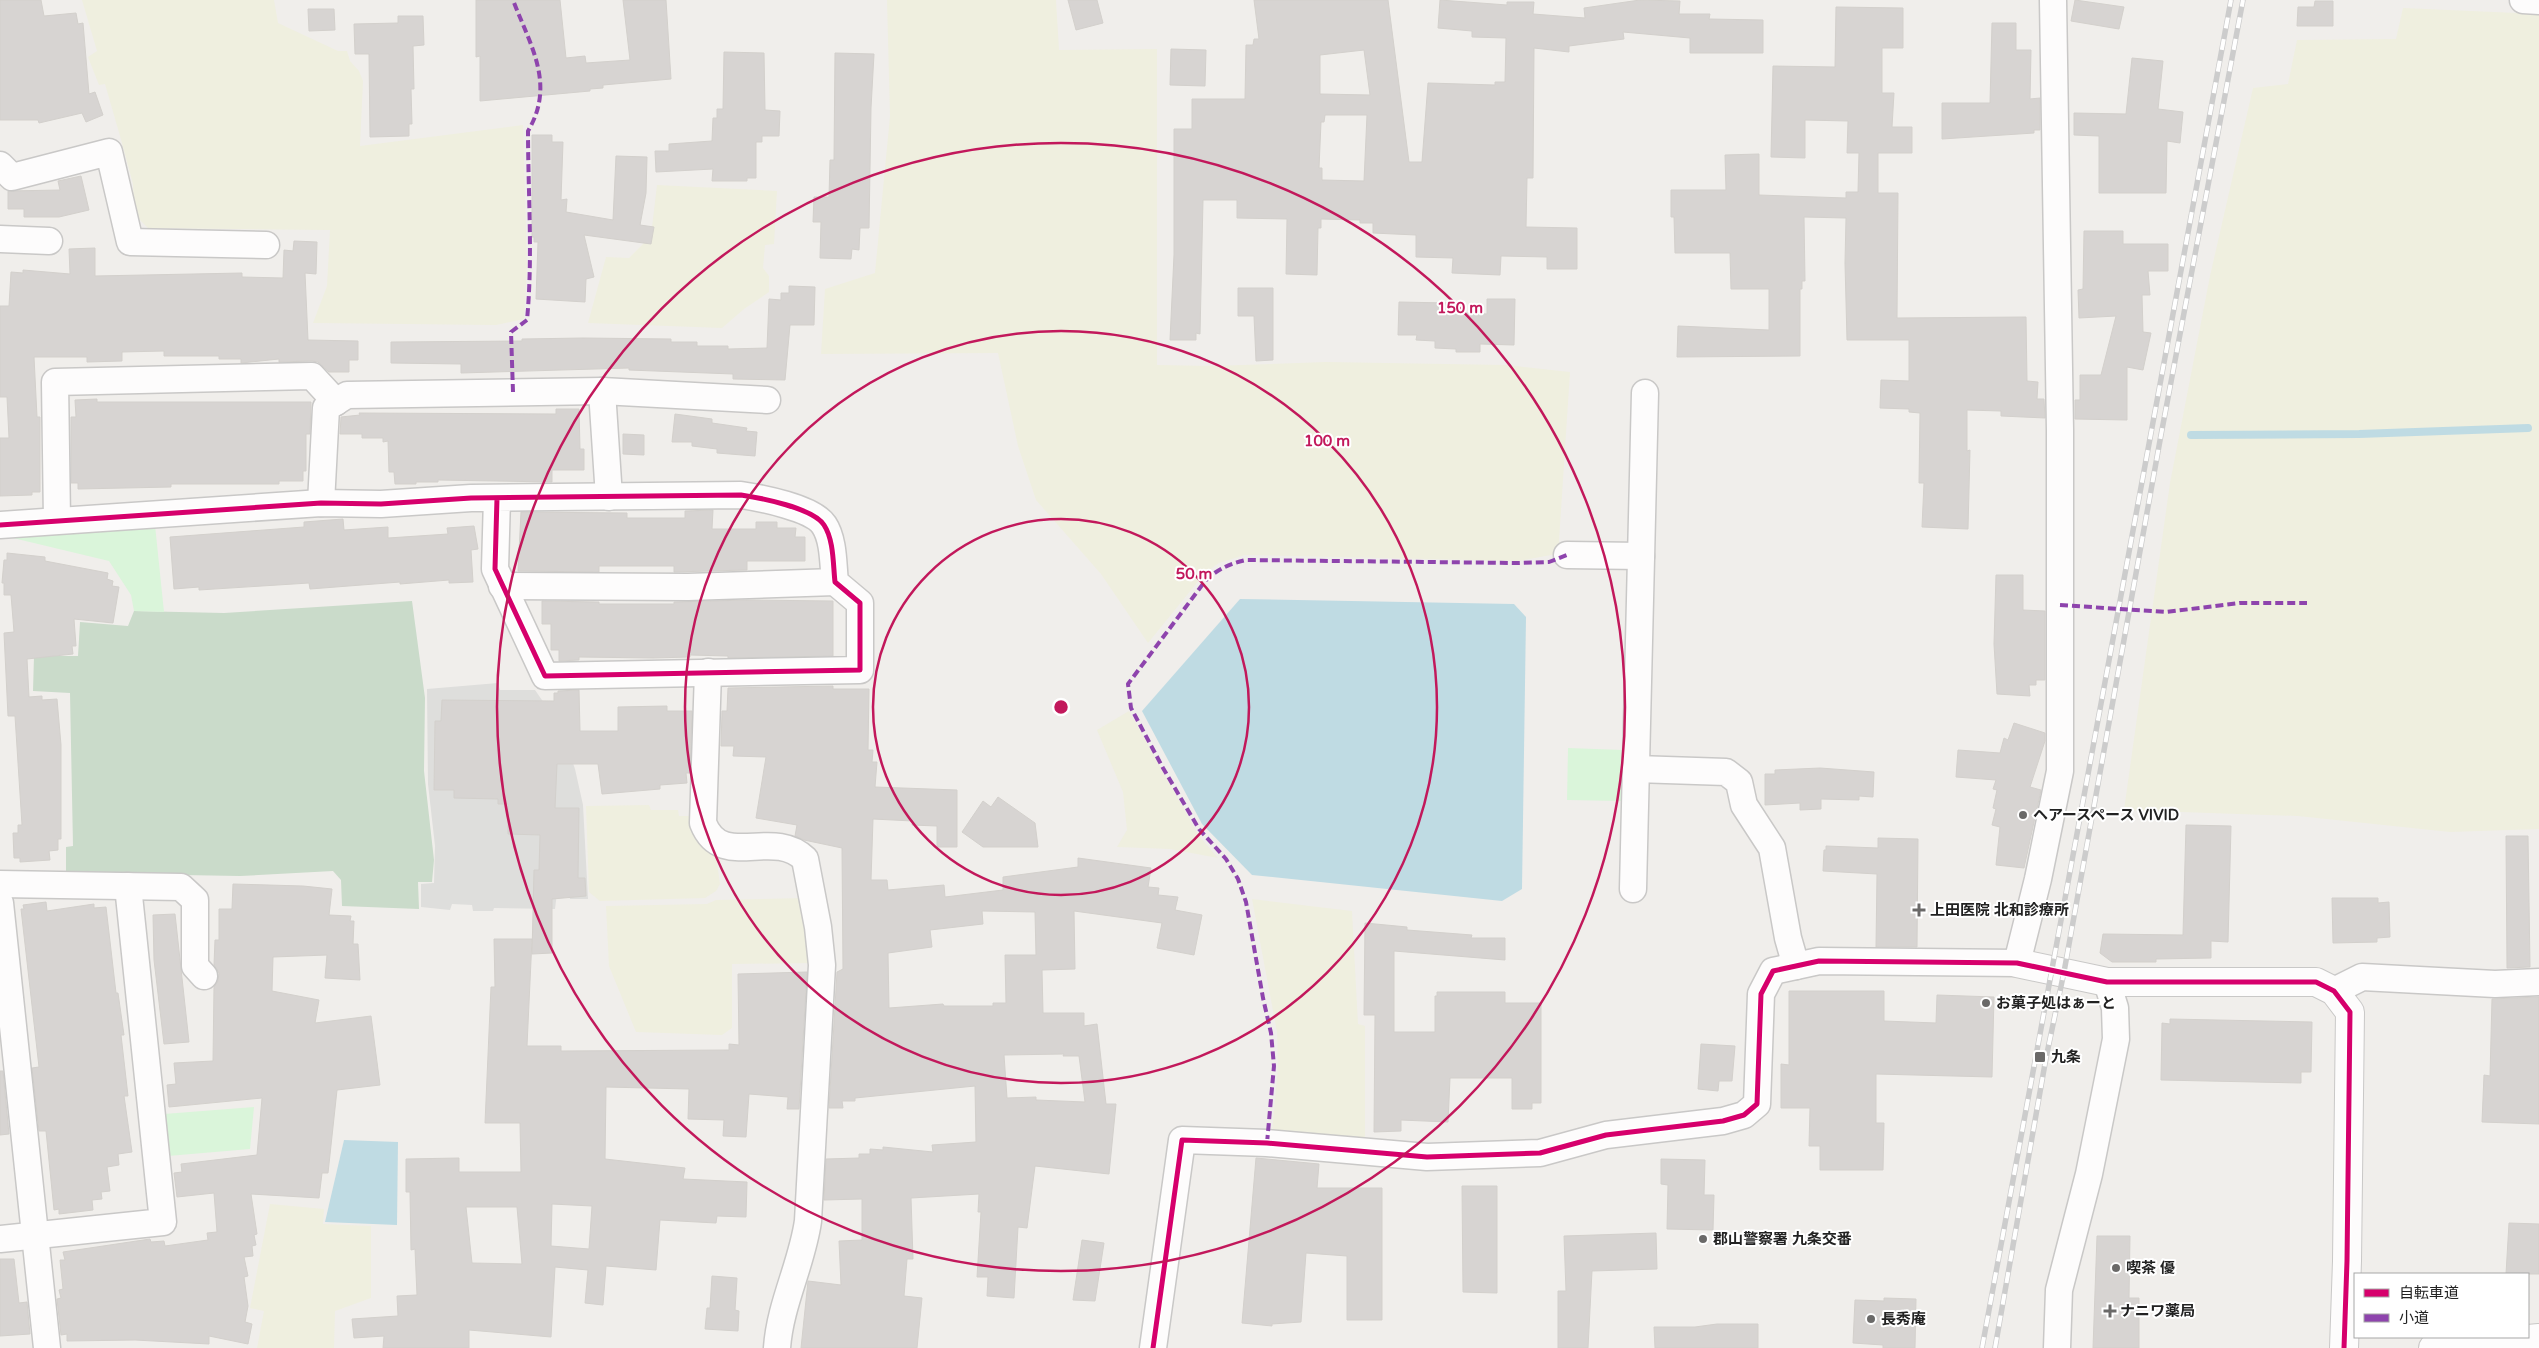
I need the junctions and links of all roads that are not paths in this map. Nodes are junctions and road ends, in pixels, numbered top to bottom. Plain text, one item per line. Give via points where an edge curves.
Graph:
1 (2053, 0) edge
2 (2523, 0) edge
3 (2539, 1) edge
4 (0, 165) edge
5 (0, 239) edge
6 (49, 241) dead end
7 (266, 245) dead end
8 (602, 391) junction
9 (1645, 393) dead end
10 (766, 400) dead end
11 (336, 402) junction
12 (609, 497) junction
13 (497, 498) junction
14 (321, 502) junction
15 (57, 520) junction
16 (0, 525) edge
17 (1567, 555) dead end
18 (1641, 556) junction
19 (835, 582) junction
20 (502, 586) junction
21 (708, 672) junction
22 (1636, 769) junction
23 (0, 884) edge
24 (128, 886) junction
25 (1633, 889) dead end
26 (0, 903) edge
27 (2017, 963) junction
28 (1796, 966) junction
29 (204, 976) dead end
30 (2107, 982) junction
31 (2539, 982) edge
32 (2334, 991) junction
33 (37, 1235) junction
34 (0, 1240) edge
35 (2539, 1338) edge
36 (47, 1348) edge
37 (777, 1348) edge
38 (1153, 1348) edge
39 (2057, 1348) edge
40 (2344, 1348) edge
41 (2434, 1348) edge

1 - 27 street via 2060,430 2060,772
2 - 3 street
4 - 7 street via 12,177 109,152 130,242
5 - 6 street
8 - 10 street
8 - 11 street via 347,395
8 - 12 street
9 - 18 street
11 - 14 street via 326,408
11 - 15 street via 312,376 54,382
12 - 13 street
12 - 19 street via 741,495 764,498 816,517 829,537
13 - 14 street via 381,504
13 - 20 street via 495,569
14 - 15 street
15 - 16 street
17 - 18 street
18 - 22 street
19 - 20 street
19 - 21 street via 860,603 860,670
20 - 21 street via 545,676
21 - 37 street via 703,823 707,834 718,844 728,847 787,848 805,859 822,966 808,1221 780,1318
22 - 25 street
22 - 28 street via 1726,772 1738,782 1744,805 1772,848
23 - 24 street
24 - 29 street via 182,887 195,900 195,966
24 - 33 street via 163,1222
26 - 33 street
27 - 28 street via 1819,961
27 - 30 street
28 - 38 street via 1774,971 1761,994 1757,1104 1744,1116 1606,1135 1540,1153 1427,1157 1267,1143 1182,1140
30 - 32 street via 2316,982
30 - 39 street via 2115,1008 2116,1038 2089,1174 2060,1290
31 - 32 street via 2495,984 2362,977
32 - 40 street via 2350,1012
33 - 34 street
33 - 36 street
35 - 41 street

